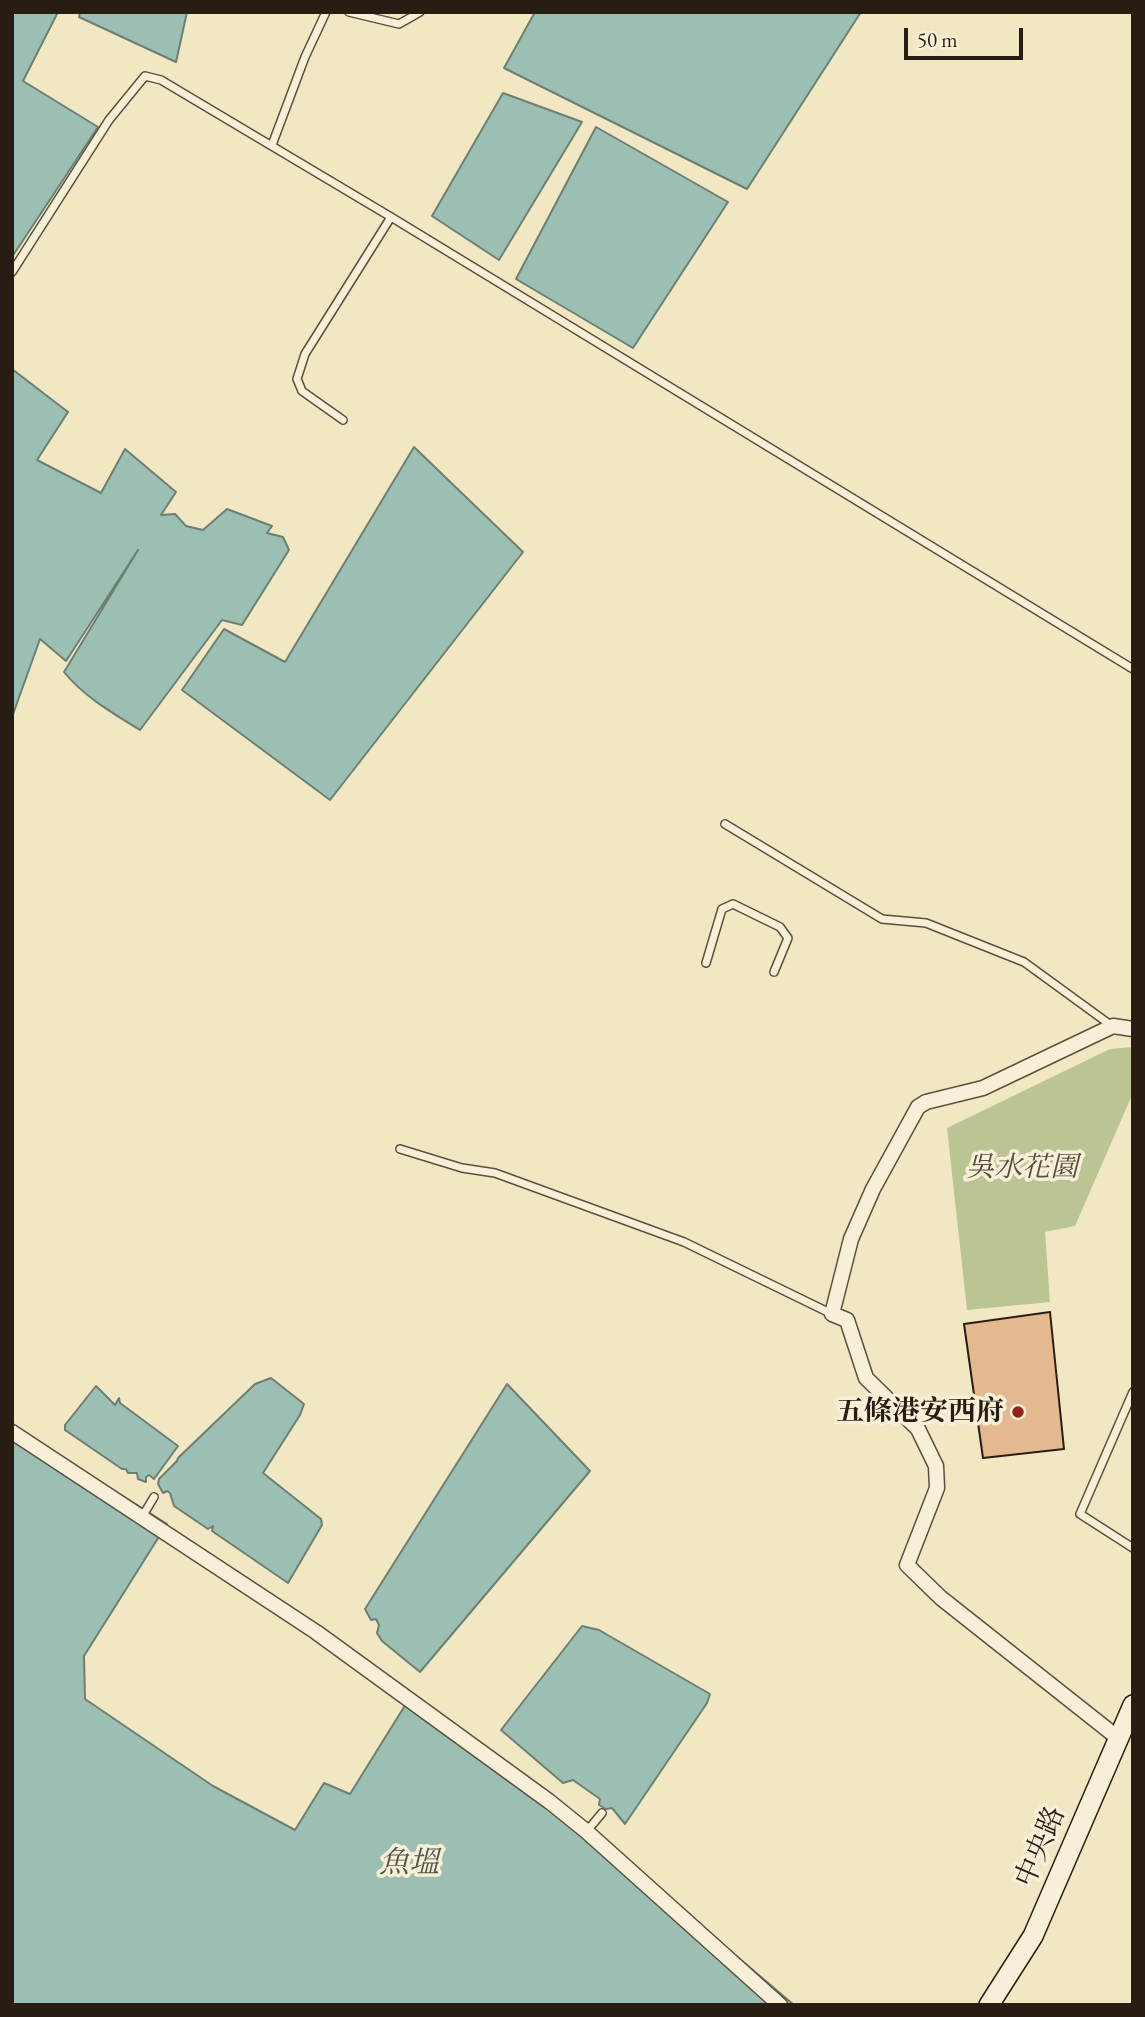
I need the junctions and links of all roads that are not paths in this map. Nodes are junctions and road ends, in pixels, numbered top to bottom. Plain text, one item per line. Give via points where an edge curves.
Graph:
1 (326, 12) edge
2 (349, 12) edge
3 (421, 12) edge
4 (272, 145) junction
5 (391, 217) junction
6 (12, 272) edge
7 (344, 420) dead end
8 (1133, 670) edge
9 (725, 824) dead end
10 (706, 963) dead end
11 (774, 971) dead end
12 (1113, 1027) junction
13 (1133, 1029) edge
14 (400, 1149) dead end
15 (832, 1314) junction
16 (1133, 1392) edge
17 (12, 1432) edge
18 (154, 1497) dead end
19 (142, 1517) junction
20 (1133, 1548) edge
21 (1133, 1705) edge
22 (1118, 1738) junction
23 (602, 1813) dead end
24 (586, 1831) junction
25 (780, 2005) edge
26 (989, 2005) edge

1 - 4 lane
2 - 3 lane via 399,23
4 - 5 lane
4 - 6 lane via 162,80 145,76 109,120
5 - 7 lane via 305,354 297,379 302,391
5 - 8 lane
9 - 12 lane via 882,919 926,923 1024,962
10 - 11 lane via 722,909 733,904 780,927 788,937
12 - 13 street
12 - 15 street via 983,1088 918,1107 851,1239
14 - 15 lane via 495,1173 684,1242
15 - 22 street via 847,1320 866,1378 918,1429 936,1466 937,1489 907,1566
16 - 20 lane via 1080,1514
17 - 19 street
18 - 19 lane
19 - 24 street via 316,1632
21 - 22 street, 中央路
22 - 26 street, 中央路 via 1033,1936
23 - 24 lane
24 - 25 street

